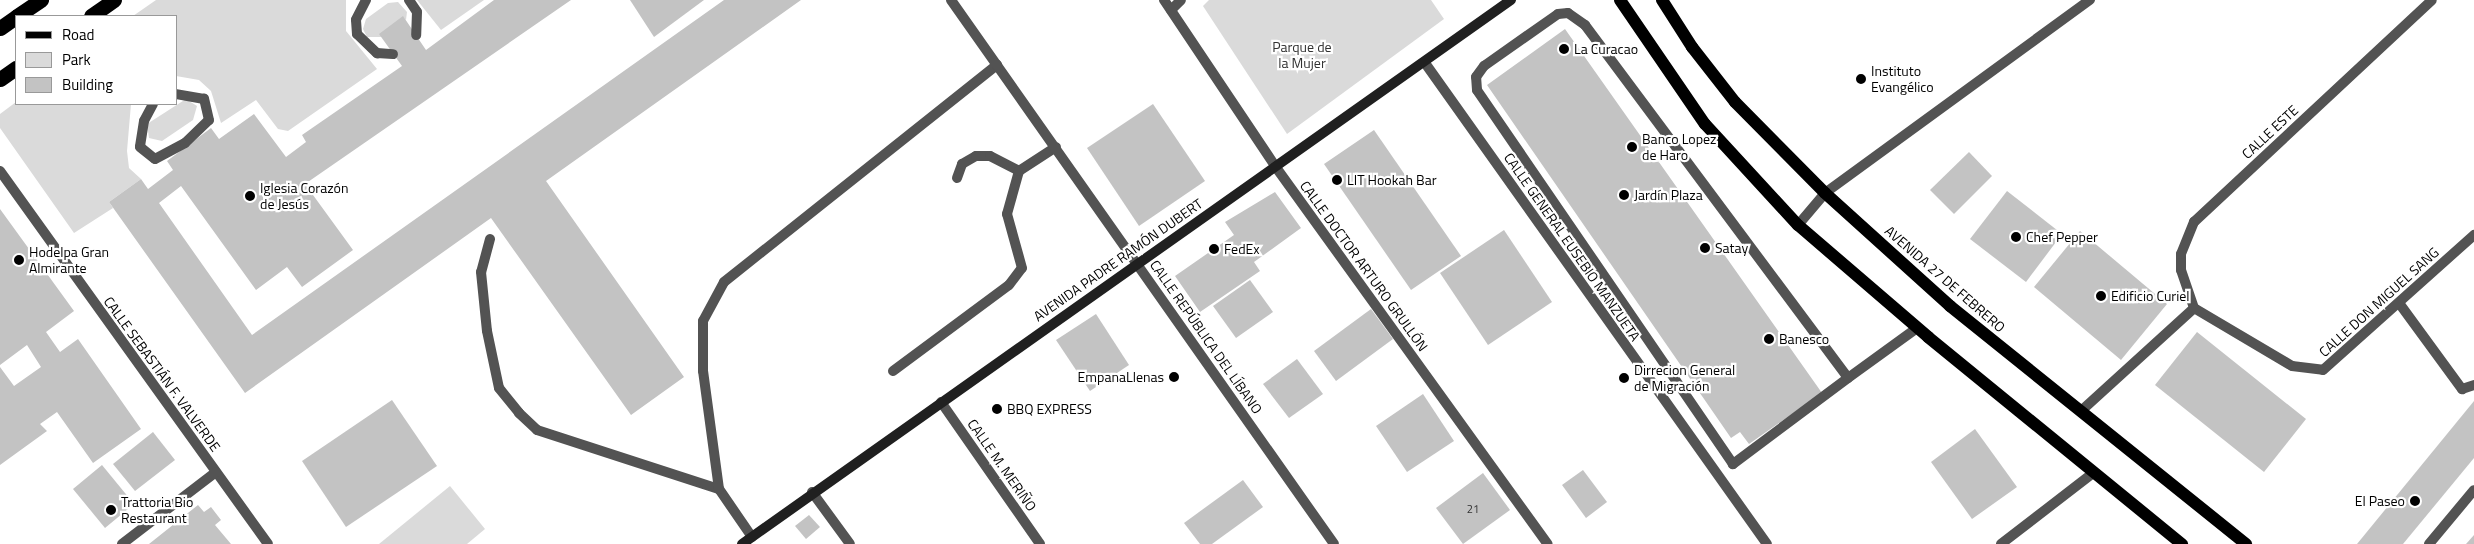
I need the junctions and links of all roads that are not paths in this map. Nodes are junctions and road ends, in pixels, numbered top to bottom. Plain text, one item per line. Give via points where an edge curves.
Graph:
1 (41, 0) edge
2 (114, 0) edge
3 (366, 0) edge
4 (409, 0) edge
5 (951, 0) edge
6 (1164, 0) edge
7 (1181, 0) edge
8 (1512, 0) edge
9 (1620, 0) edge
10 (1662, 0) edge
11 (2090, 0) edge
12 (2432, 0) edge
13 (1171, 10) junction
14 (18, 15) edge
15 (97, 15) edge
16 (15, 17) edge
17 (0, 28) edge
18 (416, 35) dead end
19 (393, 54) dead end
20 (1425, 63) junction
21 (997, 65) junction
22 (15, 69) edge
23 (0, 79) edge
24 (178, 94) edge
25 (152, 105) edge
26 (1056, 147) junction
27 (1275, 166) junction
28 (0, 171) edge
29 (1019, 171) junction
30 (957, 178) dead end
31 (1825, 193) junction
32 (1798, 225) junction
33 (2474, 235) edge
34 (490, 240) dead end
35 (1137, 263) junction
36 (2399, 303) junction
37 (2194, 308) junction
38 (1917, 328) junction
39 (893, 371) dead end
40 (1848, 378) junction
41 (2474, 385) edge
42 (941, 402) junction
43 (2081, 411) junction
44 (216, 472) junction
45 (2092, 474) junction
46 (719, 489) junction
47 (2474, 490) edge
48 (812, 492) junction
49 (752, 537) junction
50 (122, 544) edge
51 (268, 544) edge
52 (742, 544) edge
53 (850, 544) edge
54 (1040, 544) edge
55 (1334, 544) edge
56 (1548, 544) edge
57 (1767, 544) edge
58 (2001, 544) edge
59 (2182, 544) edge
60 (2246, 544) edge
61 (2429, 544) edge

1 - 14 highway
2 - 15 highway
3 - 19 street via 356,20 357,34 377,53
4 - 18 street via 417,12
5 - 21 street, CALLE REPÚBLICA DEL LÍBANO
6 - 13 street, CALLE DOCTOR ARTURO GRULLÓN
7 - 13 street
8 - 20 street, AVENIDA PADRE RAMÓN DUBERT
9 - 32 main road via 1705,124
10 - 31 main road, AVENIDA 27 DE FEBRERO via 1735,102
11 - 31 street
12 - 37 street, CALLE ESTE via 2194,222 2181,254 2184,286
13 - 27 street, CALLE DOCTOR ARTURO GRULLÓN
16 - 17 highway
20 - 27 street, AVENIDA PADRE RAMÓN DUBERT
20 - 57 street, CALLE GENERAL EUSEBIO MANZUETA
21 - 26 street, CALLE REPÚBLICA DEL LÍBANO
21 - 46 street via 724,282 703,321 704,380
22 - 23 highway
24 - 25 street via 204,99 209,120 185,143 154,159 140,147 144,121
26 - 29 street
26 - 35 street, CALLE REPÚBLICA DEL LÍBANO
27 - 35 street, AVENIDA PADRE RAMÓN DUBERT
27 - 56 street, CALLE DOCTOR ARTURO GRULLÓN
28 - 44 street, CALLE SEBASTIÁN F. VALVERDE
29 - 30 street via 990,156 976,156 962,164
29 - 39 street via 1007,214 1022,268 1009,285
31 - 32 street
31 - 43 main road, AVENIDA 27 DE FEBRERO via 1950,306
32 - 38 main road
33 - 36 street, CALLE DON MIGUEL SANG
34 - 46 street via 481,272 487,331 499,388 520,413 537,430
35 - 42 street, AVENIDA PADRE RAMÓN DUBERT
35 - 55 street, CALLE REPÚBLICA DEL LÍBANO
36 - 37 street, CALLE DON MIGUEL SANG via 2323,370 2292,366
36 - 41 street via 2462,388
37 - 43 street
38 - 40 street
38 - 45 main road
40 - 40 street via 1577,17 1558,14 1484,66 1476,77 1480,100 1733,464
42 - 48 street, AVENIDA PADRE RAMÓN DUBERT
42 - 54 street, CALLE M. MERIÑO
43 - 60 main road, AVENIDA 27 DE FEBRERO
44 - 50 street
44 - 51 street, CALLE SEBASTIÁN F. VALVERDE
45 - 58 street
45 - 59 main road
46 - 49 street
47 - 61 street
48 - 49 street, AVENIDA PADRE RAMÓN DUBERT
48 - 53 street
49 - 52 street, AVENIDA PADRE RAMÓN DUBERT

